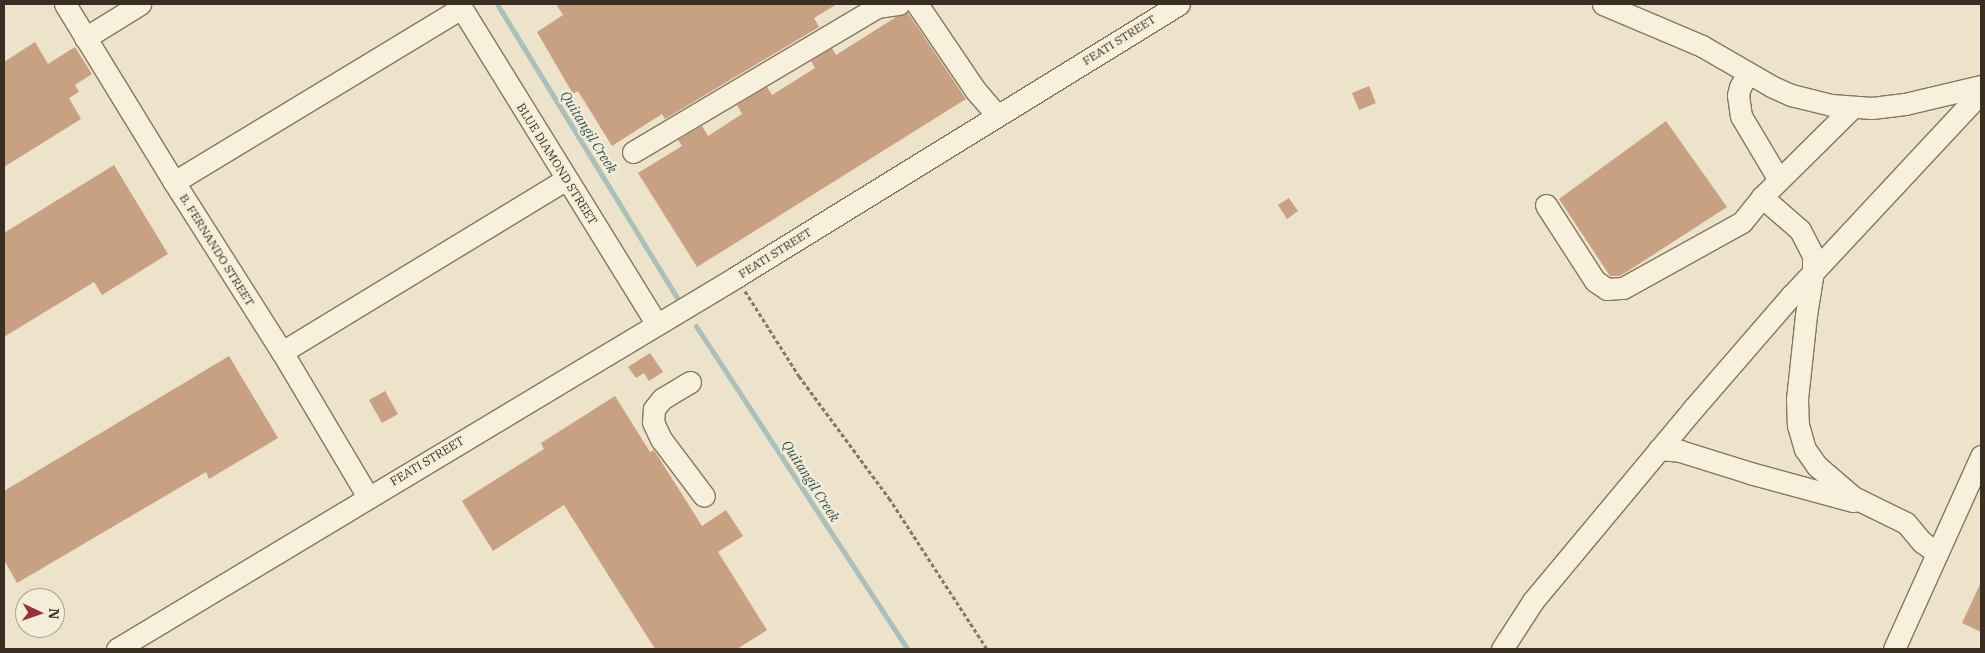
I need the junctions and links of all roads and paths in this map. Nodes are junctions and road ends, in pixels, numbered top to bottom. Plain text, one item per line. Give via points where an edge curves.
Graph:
1 (65, 4) edge
2 (140, 4) edge
3 (899, 4) edge
4 (917, 4) edge
5 (1179, 4) edge
6 (1602, 4) edge
7 (460, 6) edge
8 (85, 38) junction
9 (1748, 74) junction
10 (1981, 86) edge
11 (1981, 92) edge
12 (1852, 108) junction
13 (997, 115) junction
14 (633, 152) dead end
15 (566, 178) junction
16 (1779, 180) junction
17 (174, 182) junction
18 (1762, 197) junction
19 (1546, 205) dead end
20 (1813, 271) junction
21 (736, 277) junction
22 (656, 323) junction
23 (282, 352) junction
24 (690, 382) dead end
25 (1659, 449) junction
26 (1981, 456) edge
27 (704, 496) dead end
28 (368, 497) junction
29 (1863, 504) junction
30 (1937, 553) junction
31 (117, 649) edge
32 (986, 649) edge
33 (1502, 649) edge
34 (1894, 649) edge

1 - 8 street, B. FERNANDO STREET
2 - 8 street
3 - 14 street via 877,7
4 - 13 street via 976,91
5 - 13 street, FEATI STREET
6 - 9 street via 1702,46
7 - 15 street, BLUE DIAMOND STREET
7 - 17 street
8 - 17 street, B. FERNANDO STREET
9 - 12 street via 1791,95
9 - 16 street via 1738,95 1741,116
10 - 12 street via 1905,104
11 - 20 street
12 - 16 street
13 - 21 street, FEATI STREET
15 - 22 street, BLUE DIAMOND STREET
15 - 23 street
16 - 18 street
17 - 23 street, B. FERNANDO STREET
18 - 19 street via 1749,217 1732,229 1633,284 1615,290 1595,281
18 - 20 street via 1805,237
20 - 25 street
20 - 29 street via 1797,399 1798,425 1805,449 1817,466
21 - 22 street, FEATI STREET
21 - 32 path via 800,376 889,498
22 - 28 street, FEATI STREET
23 - 28 street, B. FERNANDO STREET
24 - 27 street via 662,399 654,409 653,422 661,439
25 - 29 street via 1680,451
25 - 33 street via 1533,601
26 - 30 street
28 - 31 street, FEATI STREET
29 - 30 street via 1906,523 1922,542
30 - 34 street

